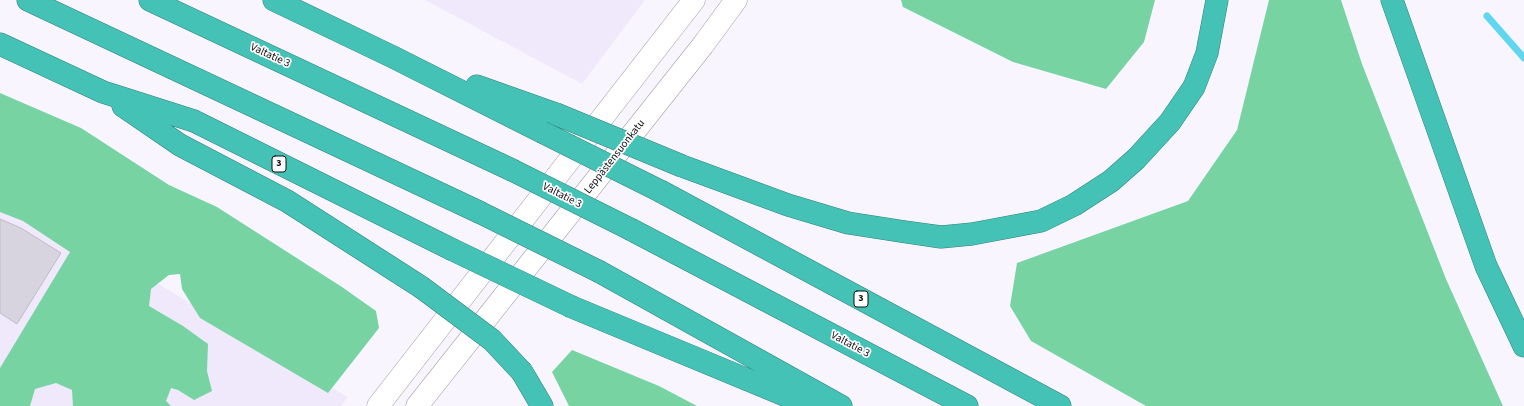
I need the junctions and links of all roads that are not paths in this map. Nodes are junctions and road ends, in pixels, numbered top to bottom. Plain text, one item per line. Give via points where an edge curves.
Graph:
1 (28, 0) edge
2 (150, 0) edge
3 (274, 0) edge
4 (694, 0) edge
5 (736, 0) edge
6 (1217, 0) edge
7 (1392, 0) edge
8 (0, 44) edge
9 (393, 57) junction
10 (103, 92) junction
11 (1524, 346) edge
12 (378, 406) edge
13 (417, 406) edge
14 (542, 406) edge
15 (811, 406) edge
16 (841, 406) edge
17 (967, 406) edge
18 (1060, 406) edge

1 - 16 highway, bridge via 479,212 600,272
2 - 17 highway, Valtatie 3, bridge via 512,170
3 - 9 highway, 3
4 - 12 main road
5 - 13 main road, Leppästensuonkatu
6 - 9 highway, bridge via 1207,53 1194,87 1170,122 1136,159 1111,181 1074,205 1041,221 941,237 848,223 788,205 682,166 556,114
7 - 11 highway via 1486,266
8 - 10 highway, 3
9 - 18 highway, 3, bridge via 662,192
10 - 14 highway, bridge via 180,145 287,201 421,287 492,340 522,372
10 - 15 highway, 3, bridge via 194,122 572,307

